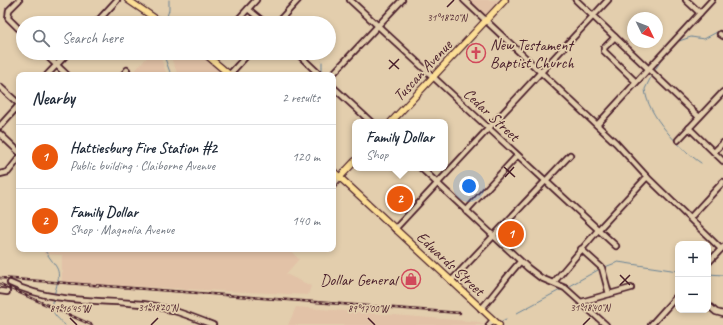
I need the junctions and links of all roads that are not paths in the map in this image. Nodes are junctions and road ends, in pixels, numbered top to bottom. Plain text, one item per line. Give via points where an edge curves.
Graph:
1 (19, 0) edge
2 (117, 0) edge
3 (128, 0) edge
4 (256, 0) edge
5 (298, 0) edge
6 (350, 0) edge
7 (402, 0) edge
8 (464, 0) edge
9 (505, 0) edge
10 (576, 0) edge
11 (608, 0) edge
12 (686, 0) edge
13 (712, 0) edge
14 (248, 9) junction
15 (700, 13) junction
16 (102, 16) edge
17 (151, 16) edge
18 (242, 16) edge
19 (256, 16) edge
20 (283, 16) edge
21 (593, 16) junction
22 (486, 21) junction
23 (16, 26) edge
24 (378, 26) junction
25 (615, 37) junction
26 (52, 60) edge
27 (62, 60) edge
28 (213, 60) edge
29 (243, 60) edge
30 (304, 60) edge
31 (57, 65) junction
32 (649, 68) junction
33 (51, 72) edge
34 (64, 72) edge
35 (226, 72) edge
36 (232, 72) edge
37 (317, 72) edge
38 (335, 72) edge
39 (541, 73) junction
40 (434, 77) junction
41 (636, 82) junction
42 (0, 87) edge
43 (336, 90) edge
44 (723, 92) edge
45 (16, 102) edge
46 (16, 108) edge
47 (699, 117) junction
48 (368, 119) edge
49 (395, 119) edge
50 (597, 125) junction
51 (0, 126) edge
52 (689, 128) junction
53 (488, 129) junction
54 (0, 134) edge
55 (678, 140) dead end
56 (723, 143) edge
57 (16, 149) edge
58 (714, 152) junction
59 (570, 155) dead end
60 (517, 156) junction
61 (723, 161) edge
62 (16, 162) edge
63 (352, 164) edge
64 (424, 171) edge
65 (0, 174) edge
66 (336, 174) edge
67 (340, 177) junction
68 (647, 177) junction
69 (546, 181) junction
70 (336, 182) edge
71 (723, 182) edge
72 (438, 184) junction
73 (466, 211) junction
74 (690, 218) junction
75 (395, 229) junction
76 (599, 229) junction
77 (493, 236) junction
78 (616, 246) dead end
79 (722, 248) edge
80 (582, 249) junction
81 (711, 260) edge
82 (520, 262) junction
83 (451, 281) junction
84 (554, 282) junction
85 (10, 283) dead end
86 (631, 288) dead end
87 (0, 291) edge
88 (7, 292) dead end
89 (609, 294) junction
90 (675, 298) edge
91 (581, 302) junction
92 (711, 308) edge
93 (481, 309) junction
94 (723, 314) edge
95 (493, 320) junction
96 (213, 325) edge
97 (489, 325) edge
98 (499, 325) edge
99 (606, 325) edge
100 (651, 325) edge

1 - 23 street via 10,10 8,18
2 - 16 street
3 - 17 main road
4 - 14 street
5 - 20 street
6 - 24 street, Cedar Street
7 - 24 street
8 - 22 street
9 - 22 main road, Tuscan Avenue
10 - 21 street
11 - 21 street
12 - 15 street
13 - 15 street
14 - 18 street
14 - 19 street
15 - 32 street
21 - 25 street
21 - 39 street
22 - 39 street
22 - 40 main road, Tuscan Avenue
24 - 38 street
24 - 40 street, Cedar Street
25 - 32 street
25 - 41 street via 604,51
26 - 31 street
27 - 31 street
28 - 35 main road
29 - 36 street
30 - 37 street
31 - 33 street
31 - 34 street
32 - 41 street
32 - 47 street
39 - 50 street
39 - 53 street
40 - 49 main road, Tuscan Avenue
40 - 53 street, Cedar Street
41 - 50 street
42 - 45 street
43 - 48 street
44 - 47 street
46 - 51 street
47 - 52 street
50 - 68 street
52 - 55 street
52 - 58 street
53 - 60 street, Cedar Street
53 - 72 street
54 - 57 street
56 - 58 street
58 - 61 street
59 - 69 street
60 - 69 street, Cedar Street
60 - 73 street
62 - 65 street via 8,172
63 - 67 main road
64 - 72 street
66 - 67 main road, Edwards Street
67 - 70 street
67 - 75 main road, Edwards Street
68 - 74 street
68 - 76 street
69 - 76 street, Cedar Street
69 - 77 street
71 - 74 street
72 - 73 street
72 - 75 street
73 - 77 street
74 - 79 street
75 - 83 main road, Edwards Street
76 - 78 street, Cedar Street
76 - 80 street
77 - 82 street
77 - 83 street
79 - 81 street
80 - 84 street
80 - 89 street via 602,268
82 - 84 street via 538,276
82 - 93 street
83 - 93 main road, Edwards Street
84 - 91 street
85 - 96 street via 29,292 62,299 143,304 187,314
86 - 89 street
87 - 88 street
89 - 91 street
90 - 100 street
91 - 99 street
92 - 94 street
93 - 95 main road, Edwards Street
95 - 97 street
95 - 98 main road, Edwards Street

